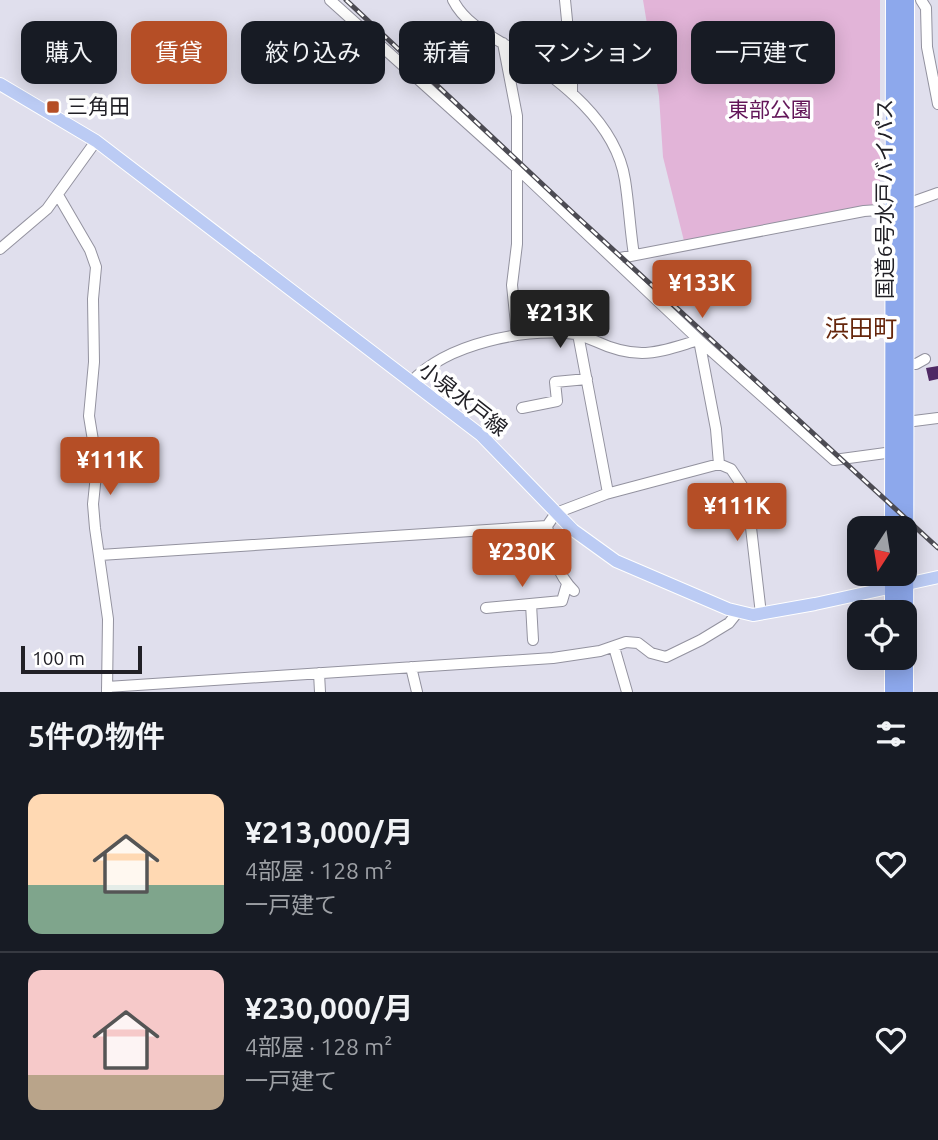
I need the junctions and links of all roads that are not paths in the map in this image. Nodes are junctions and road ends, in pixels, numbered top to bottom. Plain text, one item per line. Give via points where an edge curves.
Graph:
1 (330, 0) edge
2 (453, 0) edge
3 (565, 0) edge
4 (894, 0) edge
5 (906, 0) edge
6 (928, 5) edge
7 (503, 43) junction
8 (0, 84) edge
9 (572, 93) junction
10 (938, 104) edge
11 (96, 141) junction
12 (518, 169) junction
13 (938, 192) edge
14 (58, 195) junction
15 (899, 207) junction
16 (0, 249) edge
17 (634, 255) junction
18 (615, 260) junction
19 (516, 334) junction
20 (578, 334) junction
21 (699, 340) junction
22 (925, 359) dead end
23 (906, 364) junction
24 (587, 379) junction
25 (411, 382) junction
26 (522, 408) dead end
27 (938, 418) edge
28 (906, 422) junction
29 (893, 452) junction
30 (719, 464) junction
31 (608, 493) junction
32 (556, 513) junction
33 (893, 516) edge
34 (901, 516) edge
35 (547, 526) junction
36 (100, 555) junction
37 (938, 577) edge
38 (917, 580) edge
39 (881, 586) edge
40 (898, 586) edge
41 (531, 604) junction
42 (486, 608) dead end
43 (737, 613) junction
44 (761, 614) junction
45 (533, 640) dead end
46 (614, 647) junction
47 (411, 667) junction
48 (893, 670) edge
49 (319, 673) junction
50 (107, 689) edge
51 (320, 692) edge
52 (417, 692) edge
53 (627, 692) edge
54 (893, 692) edge
55 (905, 692) edge

1 - 12 street
2 - 7 street via 466,21
3 - 9 street
4 - 15 highway, 国道6号水戸バイパス
5 - 15 highway, 国道6号水戸バイパス
6 - 10 street via 927,47
7 - 9 street
7 - 12 street via 517,116
8 - 11 main road, 小泉水戸線
9 - 17 street via 606,133 617,154 625,179
11 - 14 street
11 - 25 main road, 小泉水戸線
12 - 18 street
12 - 19 street via 512,285
13 - 15 street
14 - 16 street
14 - 36 street via 96,267 89,416 97,465 93,504
15 - 17 street
15 - 23 highway, 国道6号水戸バイパス
15 - 29 highway, 国道6号水戸バイパス
17 - 18 street
18 - 21 street
19 - 20 street
19 - 25 street via 462,351
20 - 21 street via 615,349 644,353
20 - 24 street
21 - 29 street via 834,460
21 - 30 street
22 - 23 street
23 - 28 highway, 国道6号水戸バイパス
24 - 26 street via 555,382 557,401
24 - 31 street
25 - 32 main road, 小泉水戸線 via 481,435
27 - 28 street
28 - 34 highway, 国道6号水戸バイパス
29 - 33 highway, 国道6号水戸バイパス
30 - 31 street
30 - 44 street via 731,469 747,493
31 - 32 street
32 - 35 street
32 - 43 main road, 小泉水戸線 via 615,561
35 - 36 street
35 - 41 street via 556,567 570,588 562,601
36 - 50 street via 108,619
37 - 38 main road, 小泉水戸線
39 - 44 main road, 小泉水戸線
40 - 55 highway, 国道6号水戸バイパス
41 - 42 street
41 - 45 street
43 - 44 main road, 小泉水戸線
43 - 46 street via 729,623 666,657 638,643
46 - 47 street via 553,657
46 - 53 street
47 - 49 street
47 - 52 street
48 - 54 highway
49 - 50 street
49 - 51 street

